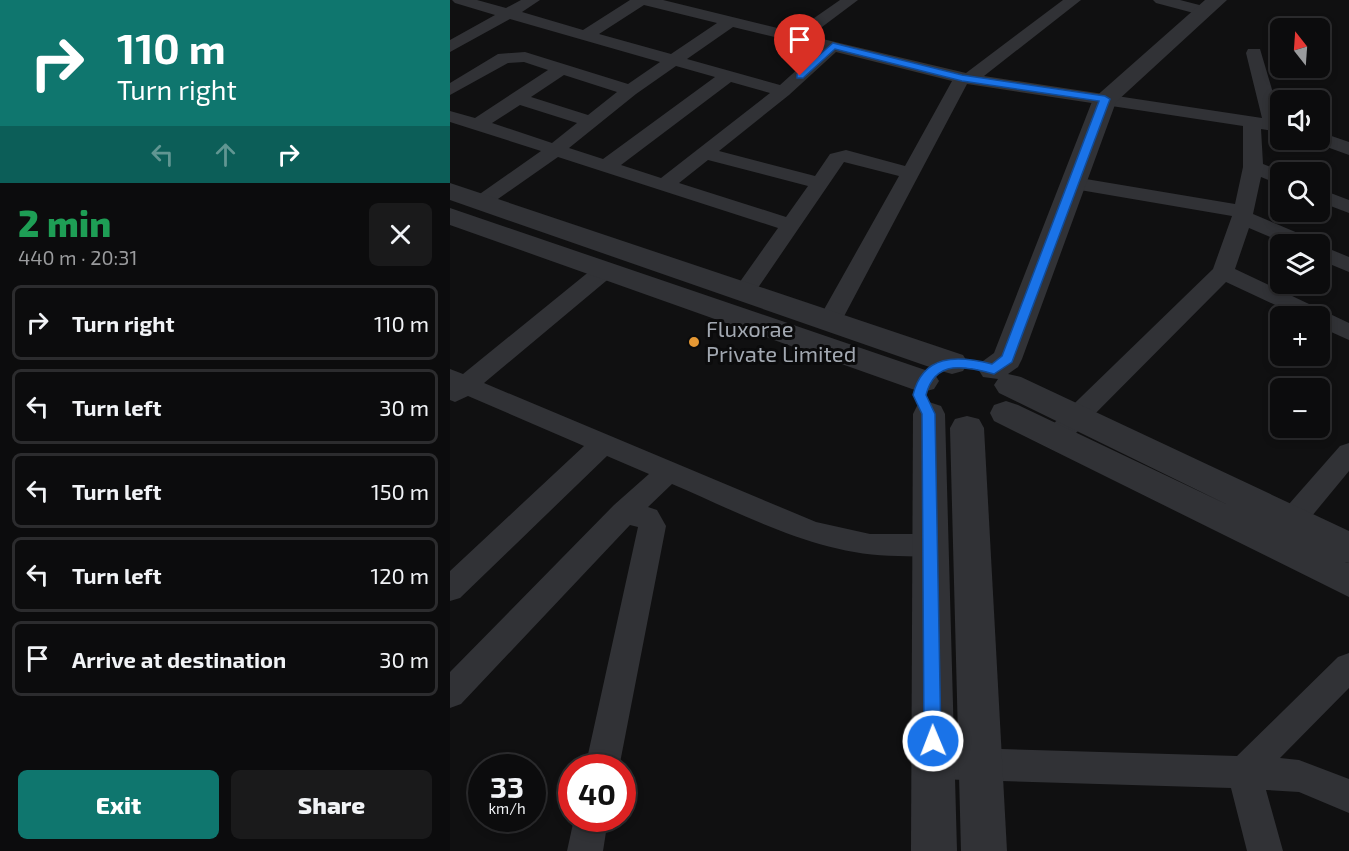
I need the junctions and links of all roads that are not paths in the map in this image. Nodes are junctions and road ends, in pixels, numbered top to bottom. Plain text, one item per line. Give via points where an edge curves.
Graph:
1 (465, 0) edge
2 (532, 0) edge
3 (643, 0) edge
4 (817, 0) edge
5 (1073, 0) edge
6 (1161, 0) edge
7 (847, 3) edge
8 (1211, 5) edge
9 (450, 10) edge
10 (509, 13) junction
11 (730, 21) junction
12 (586, 35) junction
13 (798, 37) junction
14 (833, 46) junction
15 (450, 47) edge
16 (1254, 53) dead end
17 (674, 60) junction
18 (563, 68) junction
19 (729, 75) junction
20 (966, 78) junction
21 (450, 90) edge
22 (630, 90) junction
23 (783, 91) junction
24 (517, 98) junction
25 (1105, 99) junction
26 (450, 116) edge
27 (591, 122) junction
28 (1268, 124) edge
29 (477, 125) junction
30 (1330, 133) edge
31 (1349, 136) edge
32 (1330, 142) edge
33 (1349, 149) edge
34 (554, 151) junction
35 (705, 153) junction
36 (605, 167) junction
37 (1253, 167) junction
38 (910, 173) junction
39 (1270, 174) edge
40 (820, 183) junction
41 (1074, 183) junction
42 (664, 185) junction
43 (450, 191) edge
44 (1330, 199) edge
45 (481, 202) junction
46 (1349, 207) edge
47 (1243, 214) junction
48 (450, 216) edge
49 (790, 225) junction
50 (1284, 234) edge
51 (1330, 256) edge
52 (1349, 265) edge
53 (604, 272) junction
54 (1223, 272) junction
55 (743, 293) junction
56 (1295, 306) edge
57 (829, 322) junction
58 (1330, 323) edge
59 (1349, 332) edge
60 (952, 363) junction
61 (455, 387) edge
62 (1003, 389) junction
63 (926, 397) junction
64 (1067, 426) junction
65 (967, 428) junction
66 (603, 444) junction
67 (1349, 453) edge
68 (669, 471) junction
69 (624, 513) junction
70 (1292, 520) junction
71 (929, 545) junction
72 (1349, 548) edge
73 (1349, 581) edge
74 (450, 589) edge
75 (1349, 667) edge
76 (450, 694) edge
77 (605, 754) edge
78 (933, 763) junction
79 (980, 763) junction
80 (1244, 772) junction
81 (1349, 796) edge
82 (589, 832) edge
83 (585, 851) edge
84 (934, 851) edge
85 (984, 851) edge
86 (1265, 851) edge

1 - 9 street
1 - 10 street
2 - 10 street
3 - 11 street
3 - 12 street
4 - 7 street
5 - 20 street
6 - 8 street
7 - 13 street
8 - 25 street
10 - 12 street
10 - 15 street
11 - 13 street
11 - 17 street
12 - 17 street
13 - 14 street
14 - 20 street
14 - 23 street
16 - 28 street
17 - 19 street
17 - 22 street
18 - 21 street via 513,56
18 - 22 street
18 - 24 street
19 - 23 street
19 - 36 street
20 - 25 street
20 - 38 street
22 - 27 street
23 - 35 street
24 - 27 street
24 - 29 street
25 - 28 street
25 - 41 street
26 - 29 street
27 - 34 street
28 - 37 street
29 - 34 street
30 - 31 street
32 - 33 street
34 - 36 street
34 - 45 street
35 - 40 street
35 - 42 street
36 - 42 street
37 - 39 street
37 - 47 street
38 - 40 street via 841,156
38 - 57 street
40 - 49 street
41 - 47 street
41 - 62 street via 1007,359
42 - 49 street
43 - 45 street
44 - 46 street
45 - 55 street
47 - 50 street
47 - 54 street
48 - 53 street
49 - 55 street
51 - 52 street
53 - 61 street
53 - 63 street
54 - 56 street
54 - 64 street
55 - 57 street
57 - 60 street
58 - 59 street
60 - 62 street via 974,363
60 - 63 street via 935,370
61 - 66 street
62 - 64 street
62 - 65 street via 996,421
63 - 65 street via 946,424
63 - 71 street
64 - 70 street
64 - 73 street
65 - 79 street
66 - 68 street
66 - 74 street
67 - 70 street
68 - 69 street
68 - 71 street via 812,532 870,545
69 - 76 street
69 - 77 street via 647,518 652,526
70 - 72 street
71 - 78 street
75 - 80 street
78 - 79 street
78 - 84 street
79 - 80 street
79 - 85 street
80 - 81 street via 1299,776
80 - 86 street
82 - 83 street

